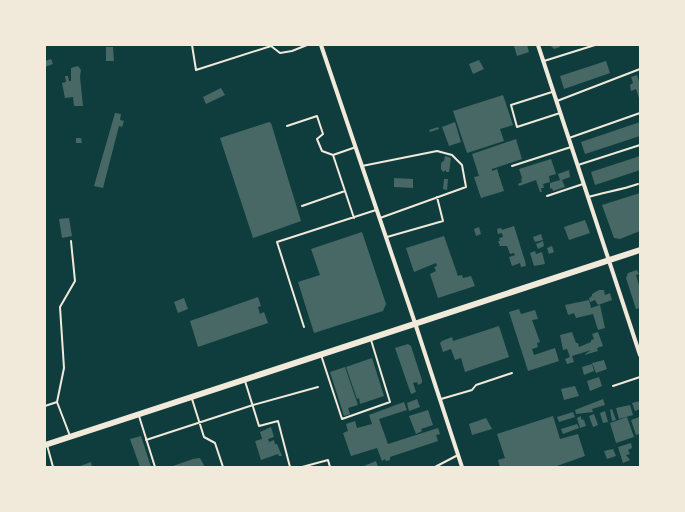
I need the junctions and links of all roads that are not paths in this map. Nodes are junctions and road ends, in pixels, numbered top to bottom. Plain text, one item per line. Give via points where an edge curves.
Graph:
1 (192, 45) edge
2 (306, 45) edge
3 (321, 45) edge
4 (538, 45) edge
5 (595, 45) edge
6 (544, 61) junction
7 (640, 69) edge
8 (554, 91) junction
9 (557, 100) junction
10 (561, 113) junction
11 (640, 113) edge
12 (287, 126) dead end
13 (569, 138) junction
14 (640, 145) edge
15 (572, 146) junction
16 (356, 147) junction
17 (333, 155) junction
18 (578, 165) junction
19 (362, 166) junction
20 (512, 166) dead end
21 (584, 184) junction
22 (638, 184) dead end
23 (345, 191) junction
24 (547, 196) dead end
25 (437, 197) junction
26 (588, 197) junction
27 (302, 206) dead end
28 (377, 210) junction
29 (354, 218) junction
30 (380, 218) junction
31 (386, 237) junction
32 (71, 241) dead end
33 (640, 250) edge
34 (609, 260) junction
35 (415, 322) junction
36 (304, 327) dead end
37 (370, 339) junction
38 (640, 354) edge
39 (321, 355) junction
40 (512, 374) dead end
41 (640, 377) edge
42 (245, 381) junction
43 (613, 386) dead end
44 (318, 387) dead end
45 (192, 398) junction
46 (440, 400) junction
47 (57, 402) junction
48 (45, 406) edge
49 (253, 406) junction
50 (138, 415) junction
51 (200, 422) junction
52 (70, 437) junction
53 (146, 440) junction
54 (46, 444) edge
55 (458, 455) junction
56 (53, 467) edge
57 (155, 467) edge
58 (223, 467) edge
59 (290, 467) edge
60 (302, 467) edge
61 (330, 467) edge
62 (435, 467) edge
63 (462, 467) edge

1 - 2 lane via 196,70 271,46 280,53
3 - 16 street
4 - 6 street
5 - 6 lane
6 - 8 street
7 - 9 lane
8 - 9 street
8 - 10 lane via 511,105 517,127
9 - 10 street
10 - 13 street
11 - 13 lane
12 - 17 lane via 317,116 323,134 317,138 319,145 322,151
13 - 15 street
14 - 18 lane
15 - 18 street
15 - 20 lane
16 - 17 lane
16 - 19 street
17 - 23 lane
18 - 21 street
19 - 25 lane via 437,151 452,154 462,164 466,187
19 - 28 street
21 - 24 lane
21 - 26 street
22 - 26 lane
23 - 27 lane
23 - 29 lane
25 - 30 lane
25 - 31 lane via 443,221
26 - 34 street
28 - 29 lane
28 - 30 street
29 - 36 lane via 277,242
30 - 31 street
31 - 35 street
32 - 47 lane via 75,281 60,307 64,368
33 - 34 main road
34 - 35 main road via 483,303
34 - 38 street
35 - 37 main road
35 - 46 street
37 - 39 main road
37 - 39 lane via 390,402 342,418
39 - 42 main road
40 - 46 lane
41 - 43 lane
42 - 45 main road
42 - 49 lane
44 - 49 lane
45 - 50 main road
45 - 51 lane
46 - 55 street
47 - 48 lane
47 - 52 lane
49 - 51 lane
49 - 59 lane via 259,426 278,421
50 - 52 main road
50 - 53 lane
51 - 53 lane
51 - 58 lane via 204,437 215,443
52 - 54 main road
53 - 57 lane
54 - 56 lane
55 - 62 lane
55 - 63 street
60 - 61 lane via 328,460

